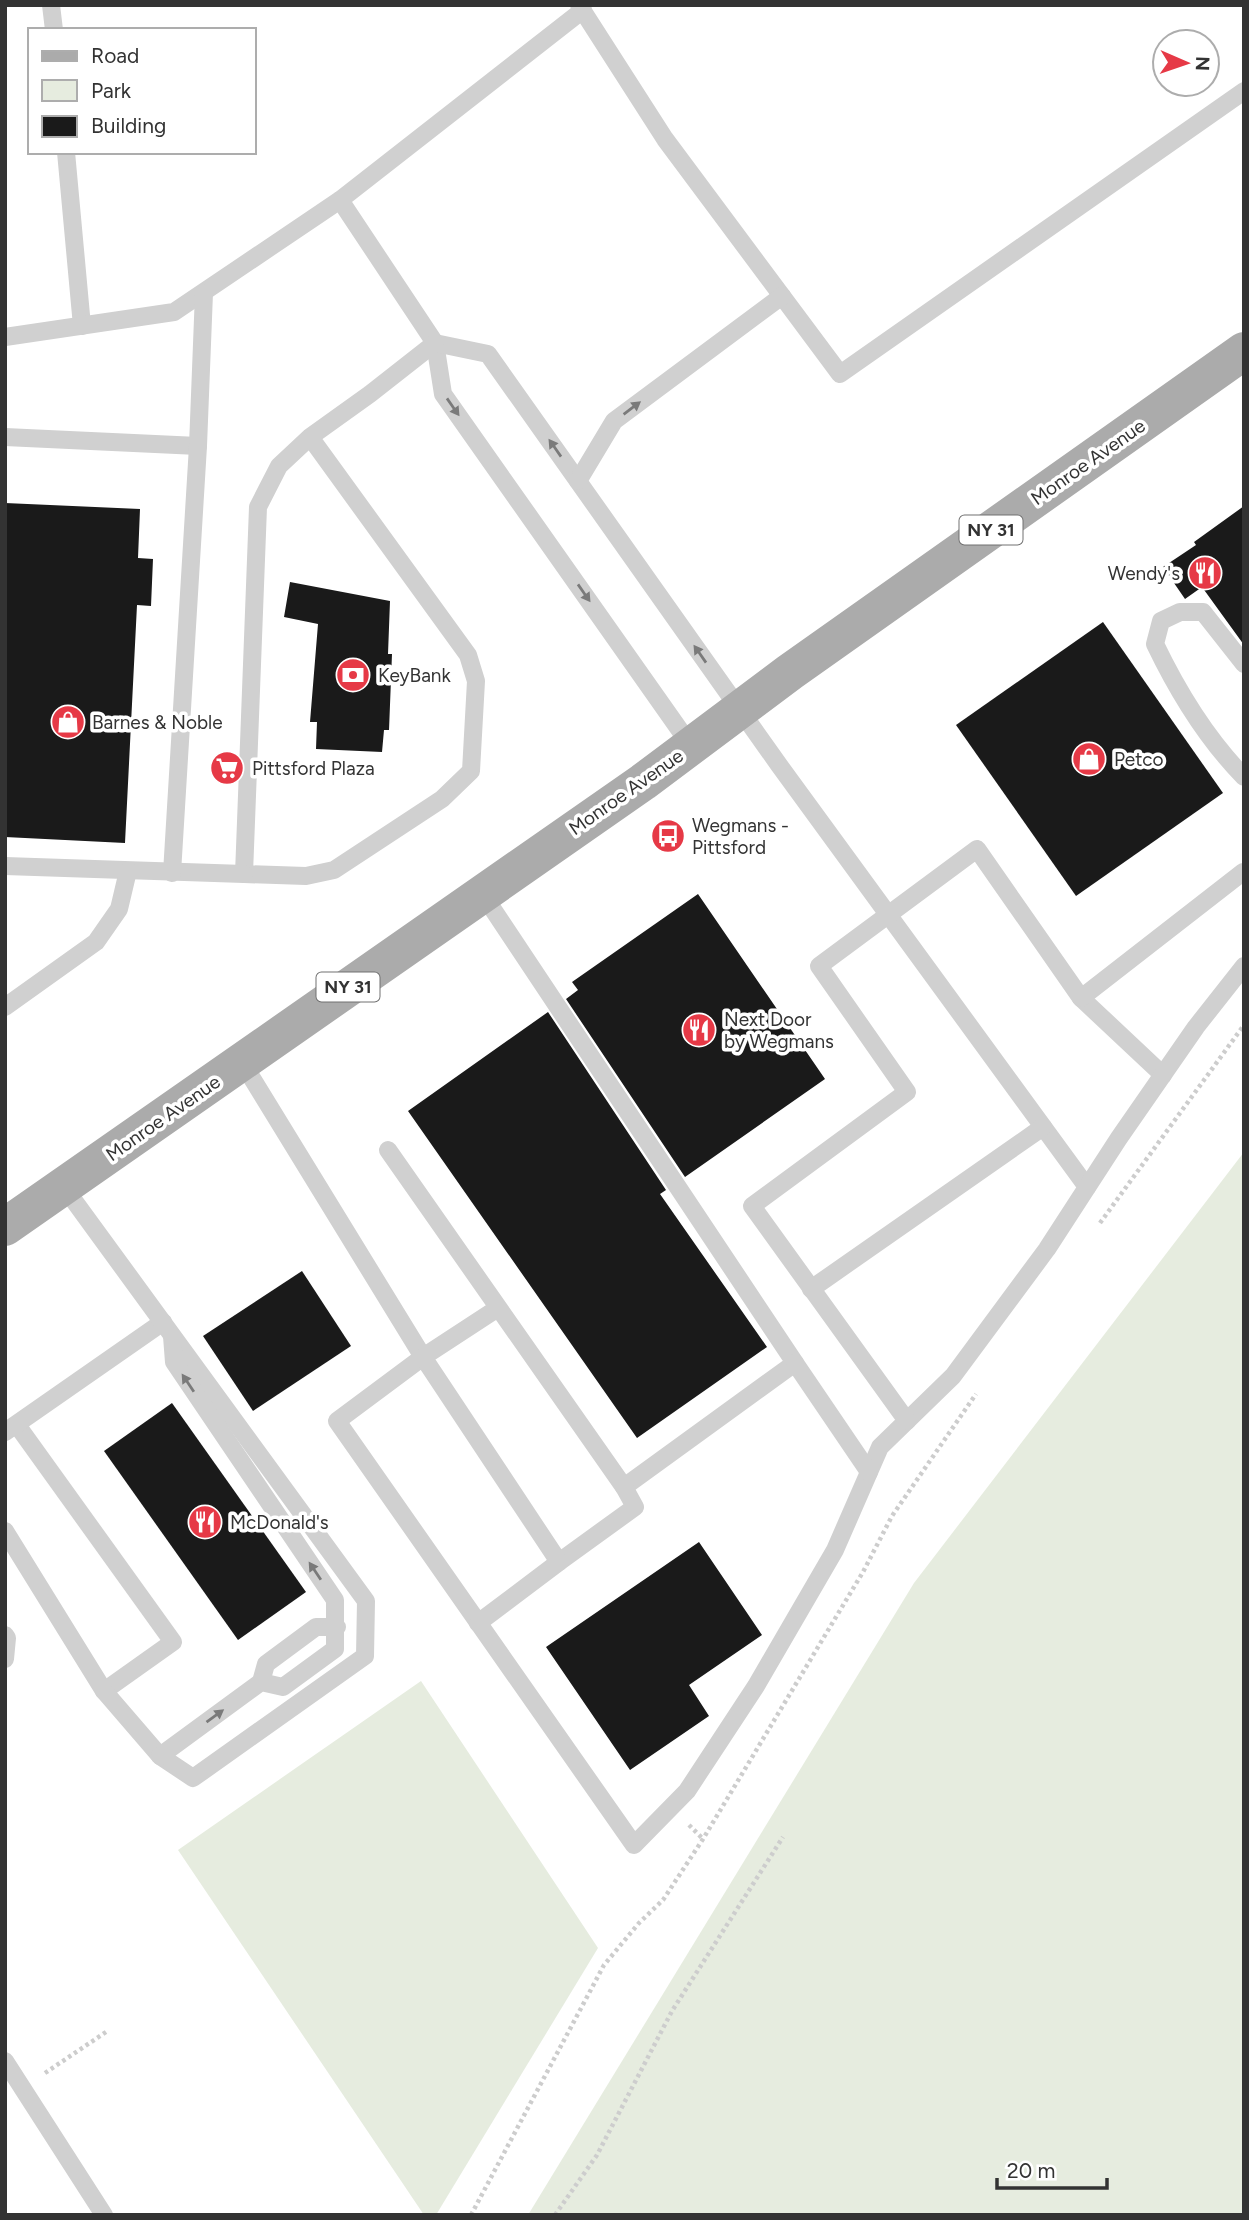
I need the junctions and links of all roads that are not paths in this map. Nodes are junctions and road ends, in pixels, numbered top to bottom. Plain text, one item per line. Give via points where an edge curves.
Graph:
1 (51, 5) edge
2 (581, 8) edge
3 (54, 28) edge
4 (1244, 91) edge
5 (66, 154) edge
6 (340, 200) junction
7 (204, 293) junction
8 (782, 296) junction
9 (82, 326) junction
10 (5, 337) edge
11 (435, 342) junction
12 (1244, 351) edge
13 (5, 437) edge
14 (310, 437) junction
15 (198, 446) junction
16 (578, 481) junction
17 (1244, 663) edge
18 (739, 710) junction
19 (691, 746) junction
20 (1244, 777) edge
21 (5, 866) edge
22 (128, 871) junction
23 (172, 873) junction
24 (244, 874) junction
25 (1244, 874) edge
26 (482, 893) junction
27 (887, 914) junction
28 (1244, 965) edge
29 (1081, 998) junction
30 (5, 1007) edge
31 (243, 1062) junction
32 (1163, 1075) junction
33 (1043, 1127) junction
34 (388, 1150) dead end
35 (64, 1186) junction
36 (1087, 1187) junction
37 (5, 1227) edge
38 (811, 1289) junction
39 (498, 1308) junction
40 (167, 1328) junction
41 (423, 1357) junction
42 (795, 1363) junction
43 (907, 1421) junction
44 (11, 1429) edge
45 (869, 1472) junction
46 (624, 1487) junction
47 (5, 1531) edge
48 (559, 1562) junction
49 (478, 1623) junction
50 (337, 1627) junction
51 (5, 1635) edge
52 (5, 1659) edge
53 (261, 1682) junction
54 (104, 1691) junction
55 (160, 1756) junction
56 (5, 2061) edge
57 (104, 2215) edge

1 - 3 lane
2 - 6 lane
2 - 8 lane via 665,139
4 - 8 lane via 840,374
5 - 9 lane
6 - 7 lane
6 - 11 lane
7 - 9 lane via 174,312
7 - 15 lane
16 -> 8 lane via 614,421
9 - 10 lane
11 - 14 lane
16 -> 11 lane via 488,354
11 -> 19 lane via 443,394
12 - 18 main road, Monroe Avenue / NY 31
13 - 15 lane
14 - 24 lane via 279,466 258,507
14 - 24 lane via 468,655 476,681 471,771 442,799 334,870 306,876
15 - 23 lane
18 -> 16 lane
17 - 20 lane via 1203,612 1180,612 1161,621 1155,644 1171,678
18 - 19 main road, Monroe Avenue / NY 31
18 - 27 lane
19 - 26 main road, Monroe Avenue / NY 31
21 - 22 lane
22 - 23 lane
22 - 30 lane via 119,909 96,942
23 - 24 lane
25 - 29 lane
26 - 31 main road, Monroe Avenue / NY 31
26 - 42 lane
27 - 29 lane via 977,849
27 - 33 lane
27 - 38 lane via 819,966 907,1092 752,1206
28 - 32 lane
29 - 32 lane
31 - 35 main road, Monroe Avenue / NY 31
31 - 41 lane
32 - 36 lane
33 - 36 lane
33 - 38 lane
34 - 39 lane
35 - 37 main road, Monroe Avenue / NY 31
35 - 40 lane
36 - 43 lane via 953,1376
38 - 43 lane
39 - 41 lane
39 - 46 lane
40 - 44 lane
50 -> 40 lane via 335,1600 174,1362
40 - 55 lane via 366,1601 365,1656 193,1778
41 - 48 lane
41 - 49 lane via 337,1421
42 - 45 lane
42 - 46 lane
43 - 45 lane via 880,1447
44 - 54 lane via 173,1642
45 - 49 lane via 835,1550 755,1686 687,1791 634,1845
46 - 48 lane via 635,1507
47 - 54 lane
48 - 49 lane
50 - 53 lane via 316,1626 266,1664
50 - 53 lane via 335,1649 294,1679 283,1686
51 - 52 lane
55 -> 53 lane
54 - 55 lane
56 - 57 lane

